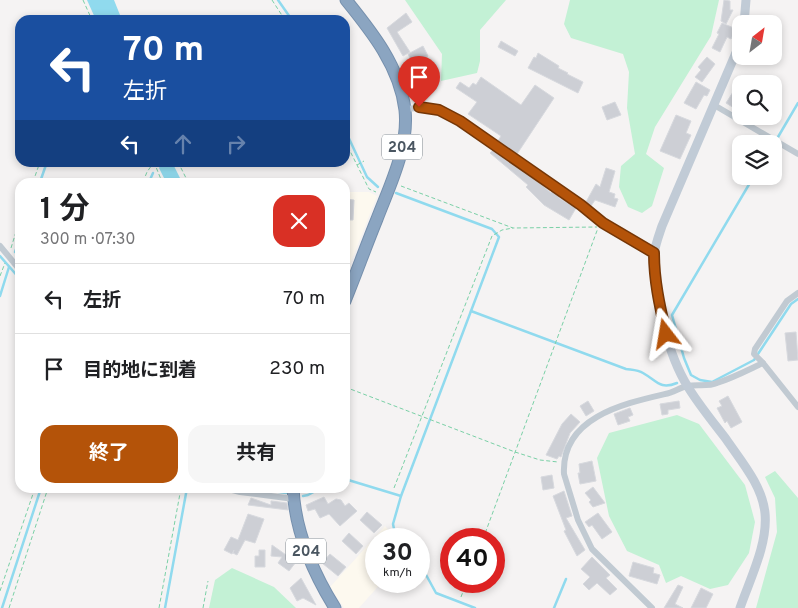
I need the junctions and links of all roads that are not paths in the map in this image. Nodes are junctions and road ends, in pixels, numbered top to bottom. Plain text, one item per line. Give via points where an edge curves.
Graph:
1 (346, 0) edge
2 (746, 0) edge
3 (745, 15) edge
4 (732, 62) edge
5 (714, 105) junction
6 (405, 109) junction
7 (798, 154) edge
8 (0, 246) edge
9 (654, 253) junction
10 (15, 264) edge
11 (350, 288) edge
12 (798, 292) edge
13 (759, 359) junction
14 (687, 386) junction
15 (798, 407) edge
16 (294, 493) edge
17 (335, 608) edge
18 (652, 608) edge
19 (740, 608) edge

1 - 6 highway, 204 via 385,53
2 - 3 street
4 - 5 street
5 - 7 street
5 - 9 street via 662,226
6 - 9 street via 439,110 460,121 603,223
6 - 11 highway, 204 via 402,147
8 - 10 street
9 - 14 street via 658,303 666,334
12 - 13 street via 787,301 755,349
13 - 14 street via 716,384
13 - 15 street
14 - 18 street via 615,408 585,424 575,434 564,463 564,474 578,520 592,549
14 - 19 street via 745,466 760,493 765,513 758,555
16 - 17 highway, 204 via 310,563

